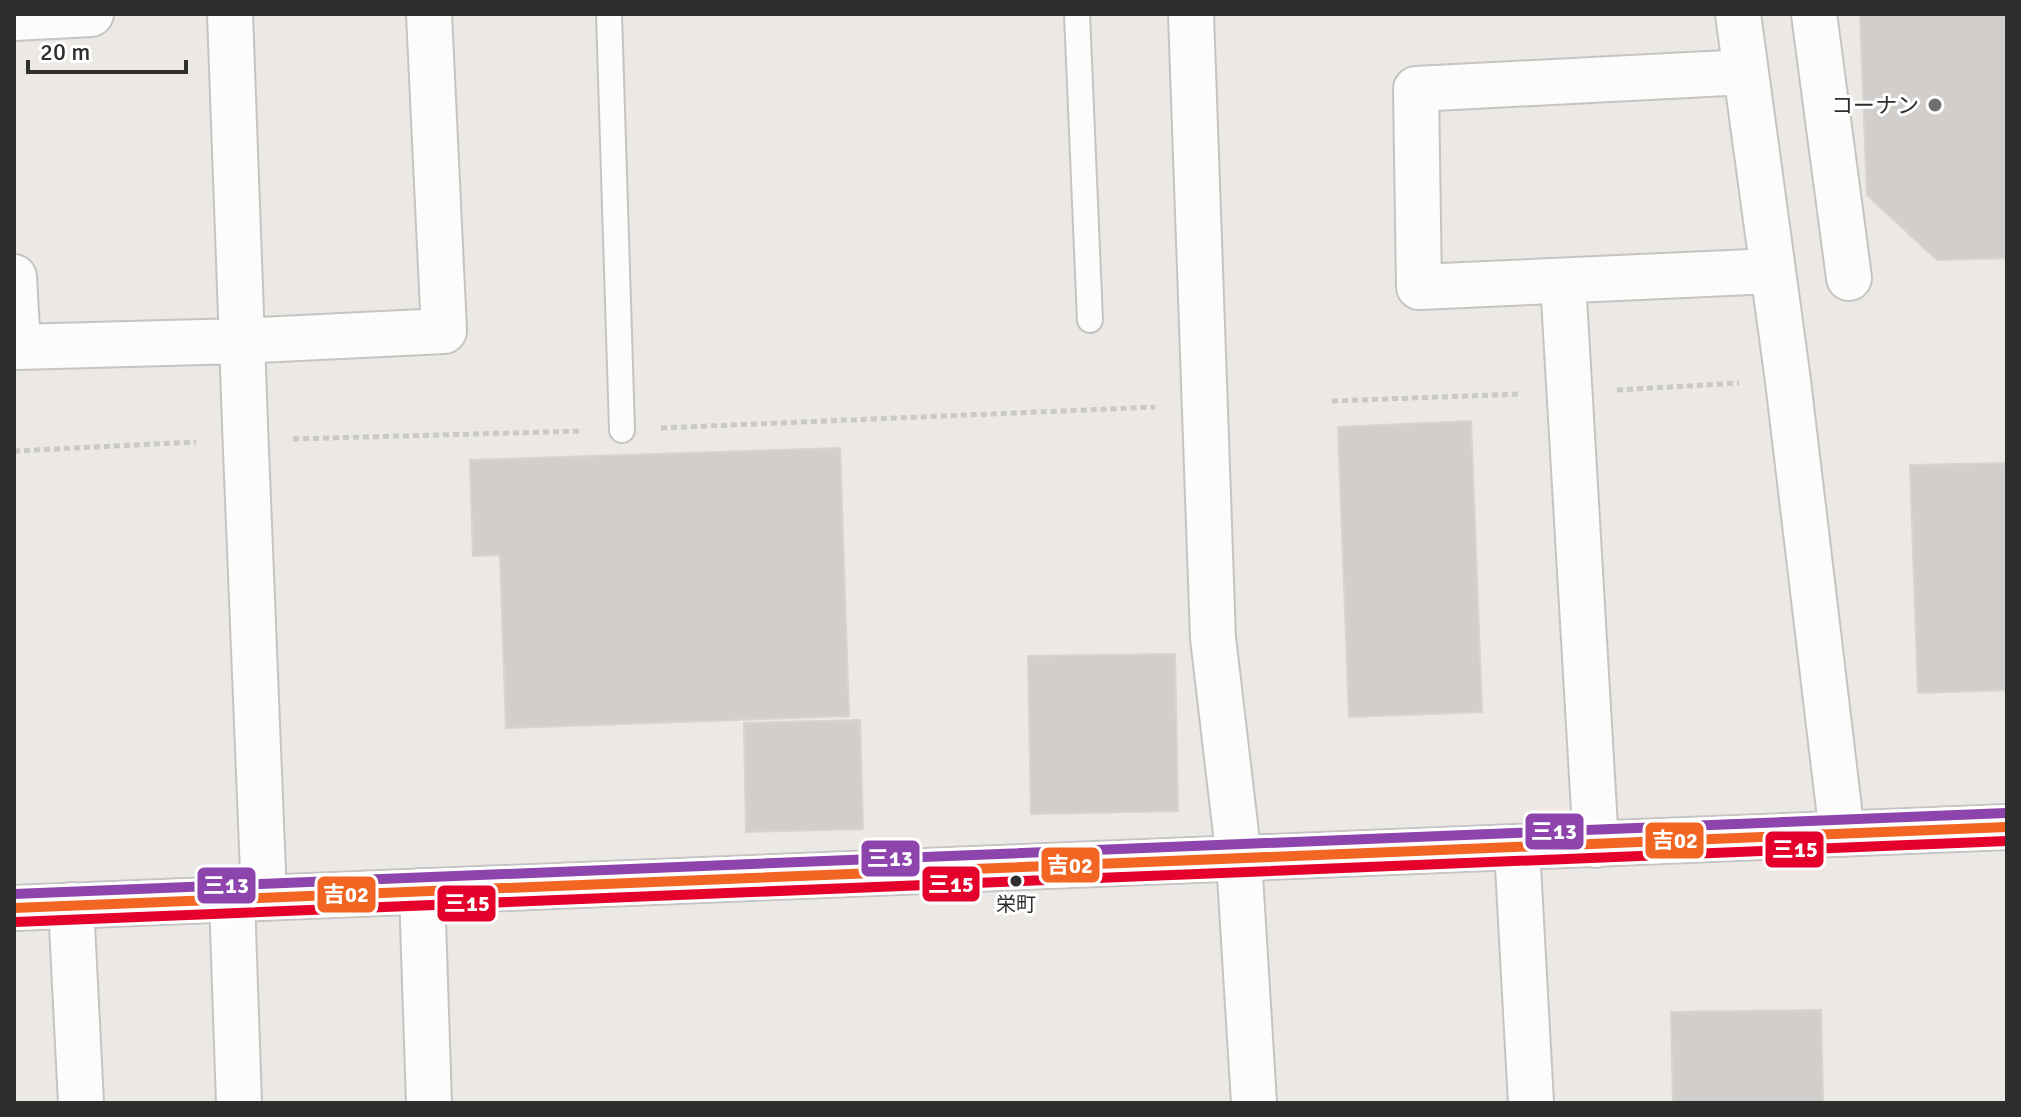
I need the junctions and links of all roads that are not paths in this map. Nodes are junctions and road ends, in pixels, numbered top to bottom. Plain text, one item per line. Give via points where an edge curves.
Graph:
1 (91, 14) edge
2 (230, 14) edge
3 (429, 14) edge
4 (609, 14) edge
5 (1077, 14) edge
6 (1191, 14) edge
7 (1738, 14) edge
8 (1814, 14) edge
9 (14, 18) edge
10 (1746, 72) junction
11 (1773, 271) junction
12 (14, 277) edge
13 (1849, 278) dead end
14 (1563, 281) junction
15 (1090, 320) dead end
16 (240, 341) junction
17 (622, 430) dead end
18 (2007, 827) edge
19 (1842, 834) junction
20 (1596, 845) junction
21 (1517, 848) junction
22 (1239, 859) junction
23 (422, 891) junction
24 (248, 898) junction
25 (71, 905) junction
26 (14, 908) edge
27 (81, 1103) edge
28 (239, 1103) edge
29 (429, 1103) edge
30 (1254, 1103) edge
31 (1531, 1103) edge

1 - 9 street
2 - 16 street
3 - 16 street via 444,331
4 - 17 lane
5 - 15 lane
6 - 22 street via 1213,638
7 - 10 street
8 - 13 street
10 - 11 street
10 - 14 street via 1416,89 1419,287
11 - 14 street
11 - 19 street
12 - 16 street via 18,347
14 - 20 street
16 - 24 street via 247,440
18 - 19 street
19 - 20 street
20 - 21 street
21 - 22 street
21 - 31 street
22 - 23 street
22 - 30 street
23 - 24 street
23 - 29 street
24 - 25 street
24 - 28 street
25 - 26 street
25 - 27 street

